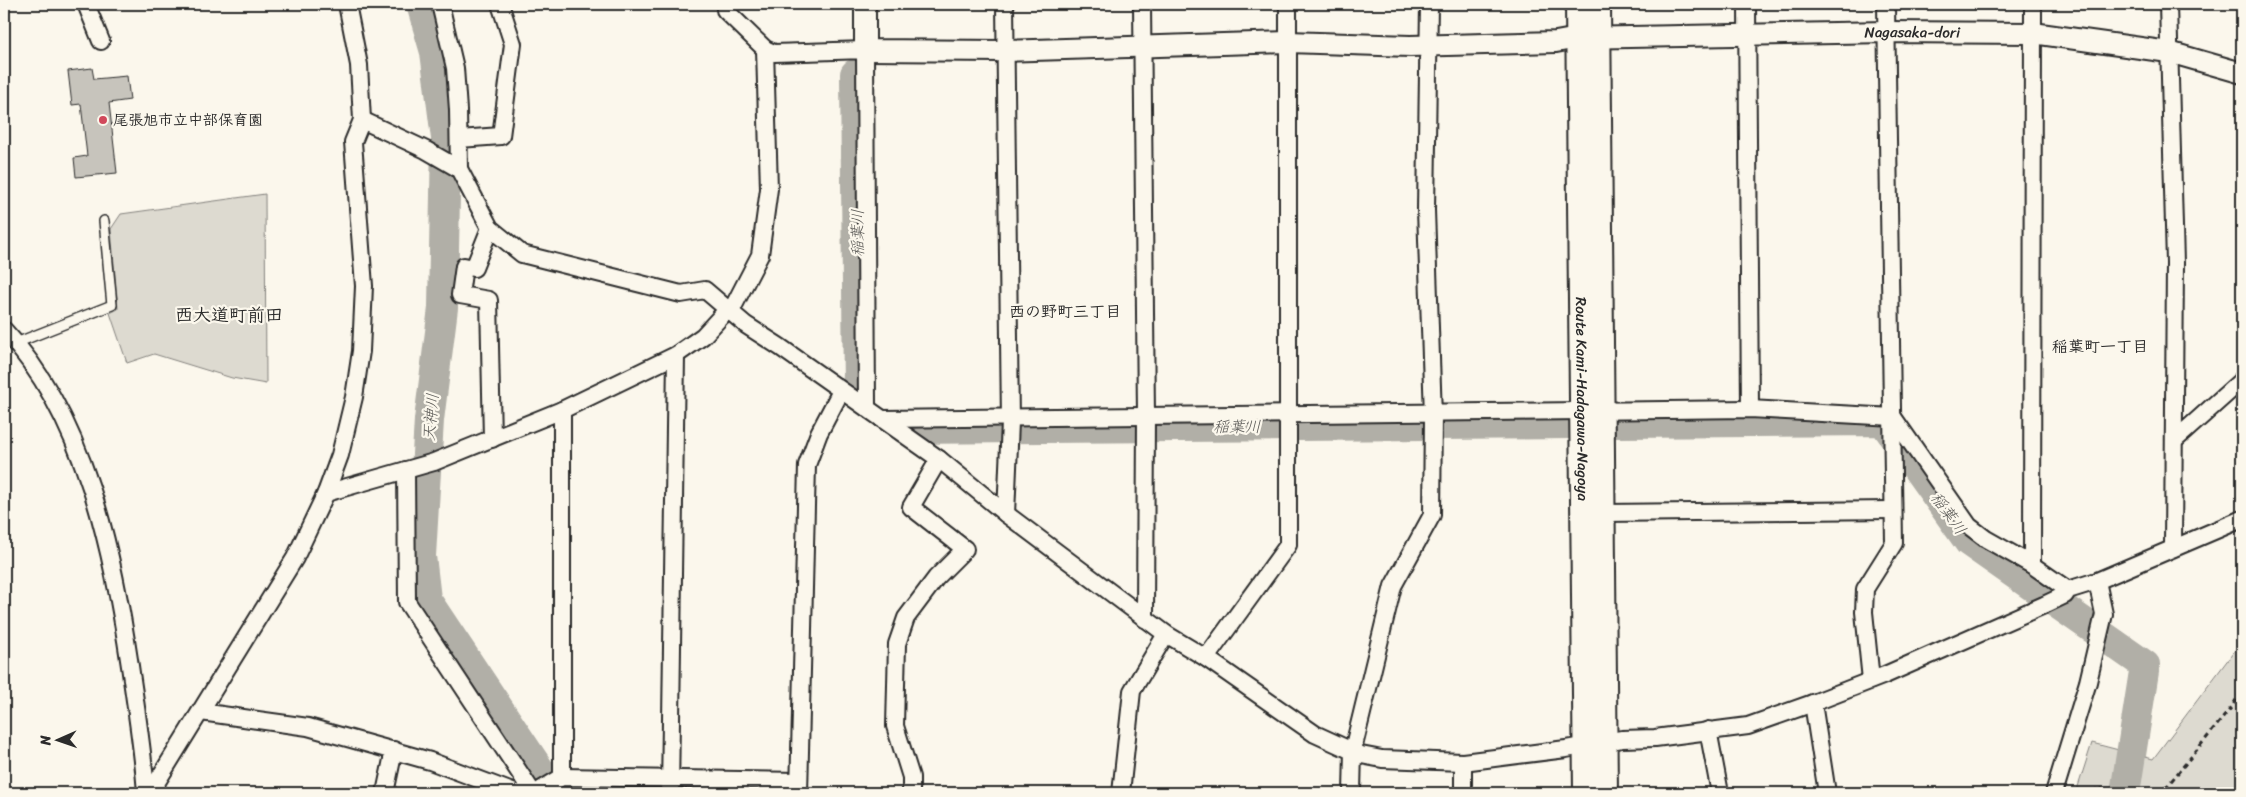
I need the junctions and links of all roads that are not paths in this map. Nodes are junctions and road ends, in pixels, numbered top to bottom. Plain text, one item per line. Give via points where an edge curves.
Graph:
1 (86, 4) edge
2 (347, 4) edge
3 (440, 4) edge
4 (500, 4) edge
5 (724, 4) edge
6 (865, 4) edge
7 (1005, 4) edge
8 (1142, 4) edge
9 (1288, 4) edge
10 (1429, 4) edge
11 (1578, 4) edge
12 (1598, 4) edge
13 (1748, 4) edge
14 (1886, 4) edge
15 (2033, 4) edge
16 (2168, 4) edge
17 (1886, 32) junction
18 (2033, 33) junction
19 (1747, 36) junction
20 (1588, 37) junction
21 (102, 41) dead end
22 (1288, 42) junction
23 (1142, 45) junction
24 (1429, 46) junction
25 (765, 49) junction
26 (865, 50) junction
27 (1005, 51) junction
28 (2170, 52) junction
29 (2242, 72) edge
30 (362, 120) junction
31 (459, 140) junction
32 (459, 169) junction
33 (104, 221) dead end
34 (490, 228) junction
35 (728, 312) junction
36 (4, 330) edge
37 (16, 343) junction
38 (676, 355) junction
39 (2242, 380) edge
40 (842, 391) junction
41 (867, 408) junction
42 (1592, 409) junction
43 (1750, 409) junction
44 (562, 410) junction
45 (1433, 415) junction
46 (1146, 416) junction
47 (1288, 416) junction
48 (882, 419) junction
49 (1892, 420) junction
50 (1010, 425) junction
51 (492, 438) junction
52 (2175, 440) junction
53 (939, 459) junction
54 (407, 470) junction
55 (326, 493) junction
56 (1894, 510) junction
57 (1006, 514) junction
58 (1604, 514) junction
59 (2242, 519) edge
60 (2173, 548) junction
61 (2032, 565) junction
62 (2097, 581) junction
63 (2066, 592) junction
64 (1145, 619) junction
65 (1166, 634) junction
66 (1206, 658) junction
67 (1871, 680) junction
68 (1813, 703) junction
69 (202, 712) junction
70 (1708, 730) junction
71 (1595, 743) junction
72 (394, 750) junction
73 (1353, 750) junction
74 (1463, 762) junction
75 (562, 777) junction
76 (670, 786) edge
77 (799, 787) edge
78 (538, 792) edge
79 (146, 793) edge
80 (150, 793) edge
81 (385, 793) edge
82 (515, 793) edge
83 (911, 793) edge
84 (1122, 793) edge
85 (1352, 793) edge
86 (1463, 793) edge
87 (1586, 793) edge
88 (1605, 793) edge
89 (1720, 793) edge
90 (1827, 793) edge
91 (2054, 793) edge

1 - 21 street
2 - 30 street via 359,65
3 - 31 street via 454,68
4 - 31 street via 513,44 501,136
5 - 25 street via 725,10
6 - 26 street
7 - 27 street
8 - 23 street
9 - 22 street
10 - 24 street
11 - 20 main road, Route Kami-Hadagawa-Nagoya
12 - 20 main road, Route Kami-Hadagawa-Nagoya
13 - 19 street
14 - 17 street
15 - 18 street
16 - 28 street
17 - 18 street, Nagasaka-dori
17 - 19 street, Nagasaka-dori
17 - 49 street
18 - 28 street, Nagasaka-dori
18 - 61 street
19 - 20 street, Nagasaka-dori
19 - 43 street
20 - 24 street, Nagasaka-dori via 1556,42
20 - 42 main road, Route Kami-Hadagawa-Nagoya
22 - 23 street, Nagasaka-dori
22 - 24 street, Nagasaka-dori
22 - 47 street
23 - 27 street, Nagasaka-dori
23 - 46 street
24 - 45 street via 1426,210
25 - 26 street via 774,53
25 - 35 street via 768,188 760,255
26 - 27 street, Nagasaka-dori
26 - 41 street
27 - 50 street
28 - 29 street, Nagasaka-dori
28 - 52 street via 2176,263
30 - 32 street
30 - 55 street via 353,142 364,286 361,351 340,455
31 - 32 street
32 - 34 street
33 - 37 lane via 112,305
34 - 35 street via 522,254 681,294 705,290
34 - 51 street via 474,268 464,266 460,295 489,300
35 - 38 street via 703,336
35 - 40 street
36 - 37 street
37 - 79 street via 57,403 97,503 123,621
38 - 44 street
38 - 76 street
39 - 52 street
40 - 41 street
40 - 77 street via 819,433 807,464
41 - 48 street
42 - 43 street
42 - 45 street
42 - 58 main road, Route Kami-Hadagawa-Nagoya
42 - 71 main road, Route Kami-Hadagawa-Nagoya via 1583,564
43 - 49 street
44 - 51 street
44 - 75 street
45 - 47 street
45 - 73 street via 1432,515 1393,586
46 - 47 street
46 - 50 street
46 - 64 street
47 - 66 street via 1288,545
48 - 50 street
48 - 53 street
49 - 56 street
49 - 61 street via 1969,526
50 - 57 street
51 - 54 street
52 - 60 street
53 - 57 street
53 - 83 street via 911,507 964,549 936,578 906,618 897,644 895,726 911,777
54 - 55 street
54 - 78 street via 407,602
55 - 69 street via 295,558
56 - 58 street
56 - 67 street via 1894,544 1865,589 1864,612
57 - 64 street
58 - 71 main road, Route Kami-Hadagawa-Nagoya
59 - 60 street
60 - 62 street
61 - 63 street
62 - 63 street
62 - 91 street via 2104,614 2088,682
63 - 67 street via 2044,605
64 - 65 street
65 - 66 street
65 - 84 street via 1132,691
66 - 73 street via 1315,734
67 - 68 street
68 - 70 street via 1748,726
68 - 90 street
69 - 72 street via 308,727
69 - 80 street
70 - 71 street
70 - 89 street
71 - 74 street
71 - 87 main road, Route Kami-Hadagawa-Nagoya
71 - 88 main road, Route Kami-Hadagawa-Nagoya
72 - 81 street
72 - 82 street
73 - 74 street via 1361,755 1382,758
73 - 85 street
74 - 86 street
75 - 76 street
75 - 78 street
76 - 77 street

